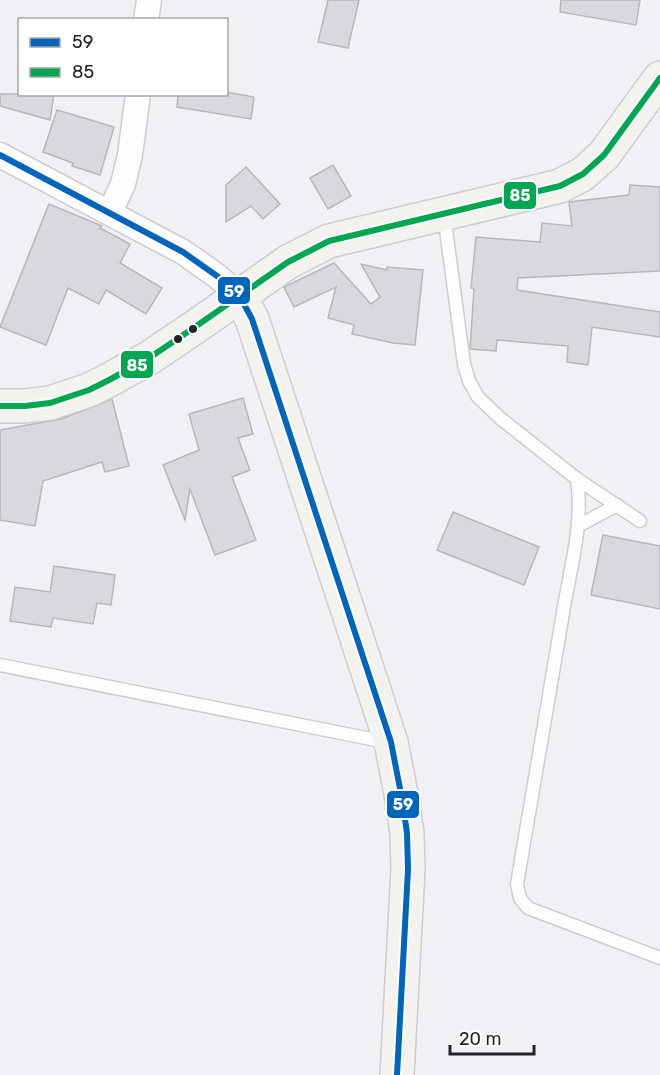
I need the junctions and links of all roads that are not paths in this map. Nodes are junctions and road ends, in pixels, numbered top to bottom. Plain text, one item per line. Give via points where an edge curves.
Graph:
1 (149, 0) edge
2 (147, 18) edge
3 (660, 78) edge
4 (138, 96) edge
5 (0, 155) edge
6 (110, 212) junction
7 (444, 214) junction
8 (239, 295) junction
9 (0, 406) edge
10 (578, 479) junction
11 (617, 505) junction
12 (640, 521) dead end
13 (580, 525) junction
14 (0, 665) edge
15 (391, 742) junction
16 (660, 958) edge
17 (397, 1075) edge

1 - 2 street
3 - 7 main road via 604,155 583,174 560,186
4 - 6 street via 130,155
5 - 6 street
6 - 8 street via 183,252
7 - 8 main road via 329,241 288,262
7 - 10 lane via 469,381 478,397 500,418
8 - 9 main road via 149,358 89,390 50,403
8 - 15 main road via 252,319
10 - 11 lane
10 - 13 lane
11 - 12 lane
11 - 13 lane
13 - 16 lane via 518,891 528,908
14 - 15 lane
15 - 17 main road via 407,833 408,869

